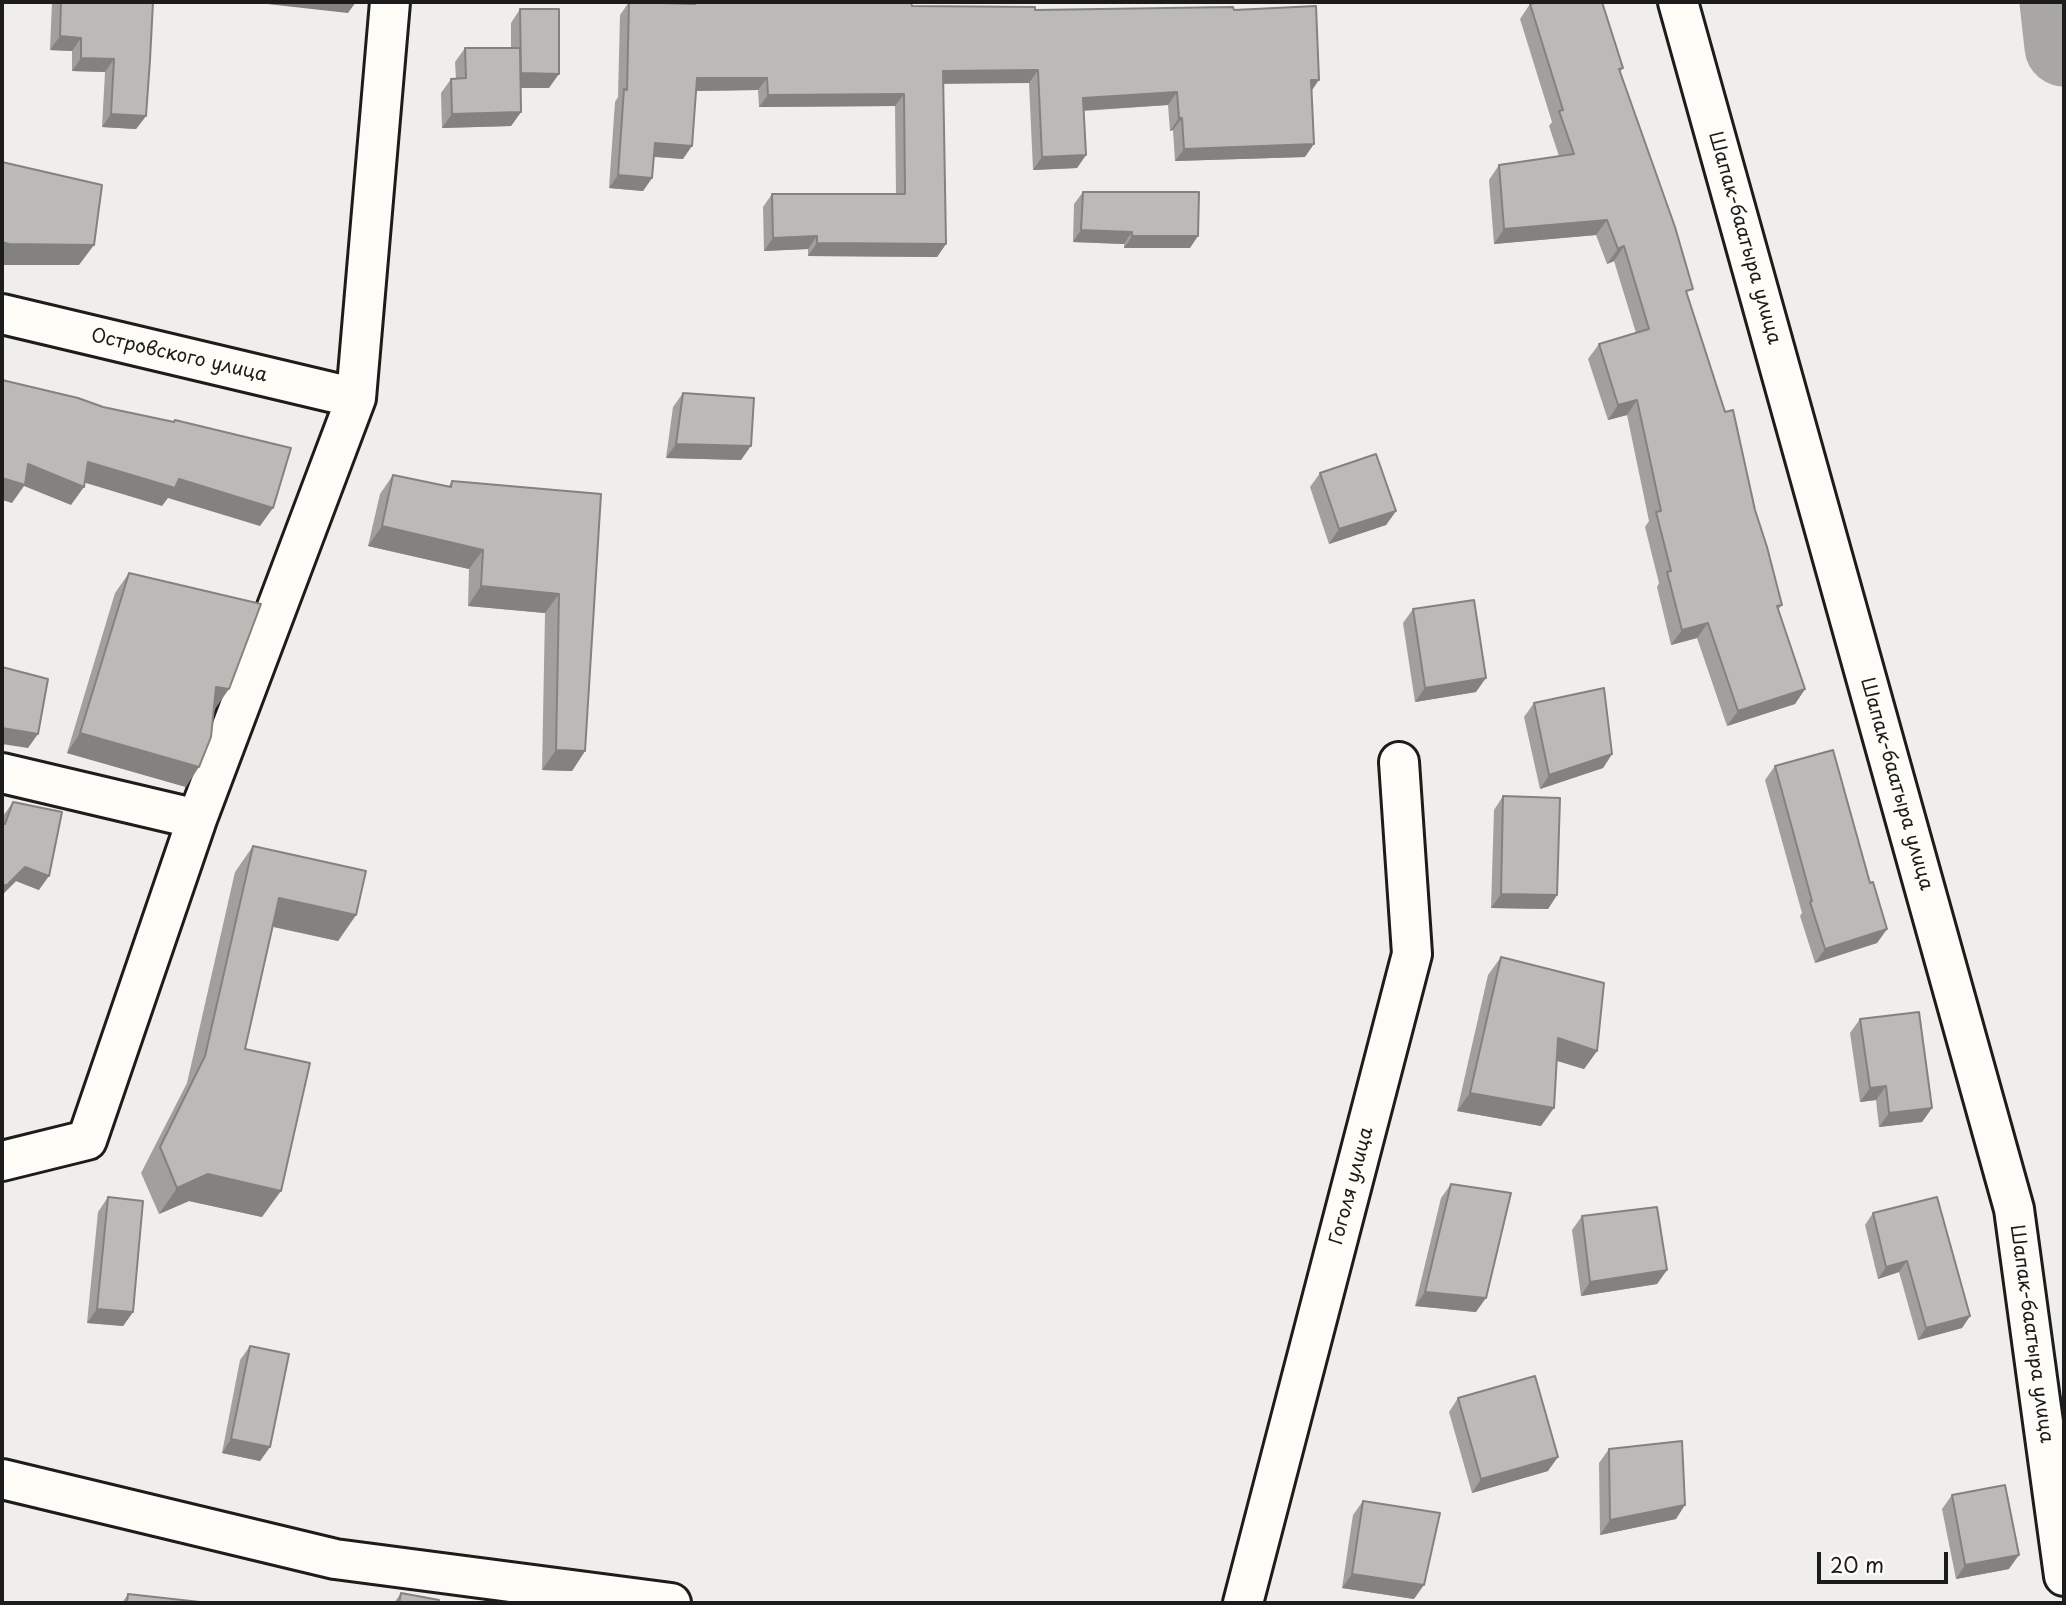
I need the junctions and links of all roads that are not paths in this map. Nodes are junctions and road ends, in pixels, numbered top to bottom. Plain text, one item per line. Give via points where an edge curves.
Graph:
1 (390, 2) edge
2 (1678, 2) edge
3 (2, 314) edge
4 (356, 398) junction
5 (1399, 762) dead end
6 (2, 773) edge
7 (198, 819) junction
8 (2, 1161) edge
9 (2, 1479) edge
10 (2064, 1577) edge
11 (671, 1603) edge
12 (1243, 1603) edge

1 - 4 street
2 - 10 street, Шапак-баатыра улица via 2014,1209
3 - 4 street, Островского улица
4 - 7 street
5 - 12 street, Гоголя улица via 1412,954
6 - 7 street
7 - 8 street via 87,1140
9 - 11 street via 335,1559

